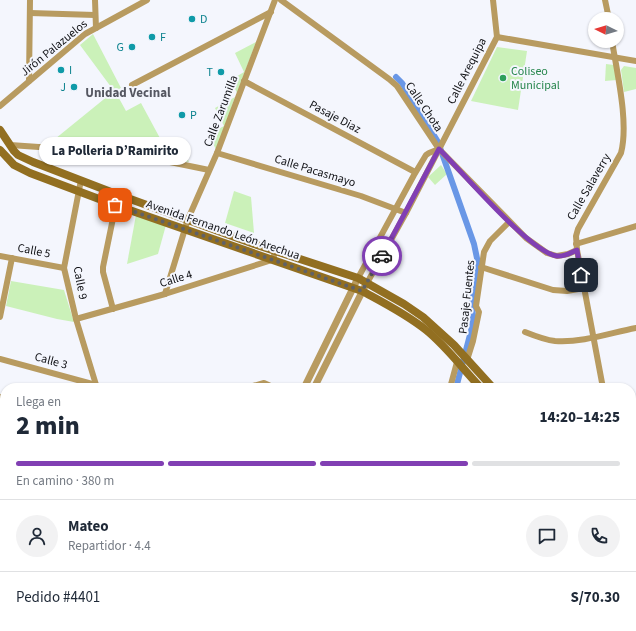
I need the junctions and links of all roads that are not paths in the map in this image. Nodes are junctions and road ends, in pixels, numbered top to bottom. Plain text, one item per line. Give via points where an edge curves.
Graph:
1 (30, 0) edge
2 (95, 0) edge
3 (147, 0) edge
4 (275, 0) edge
5 (281, 0) edge
6 (492, 0) edge
7 (605, 0) edge
8 (271, 12) junction
9 (607, 12) edge
10 (30, 13) junction
11 (94, 15) junction
12 (96, 28) junction
13 (497, 37) junction
14 (613, 48) edge
15 (615, 58) junction
16 (636, 61) edge
17 (29, 81) junction
18 (244, 81) junction
19 (132, 85) dead end
20 (0, 106) edge
21 (1, 133) edge
22 (10, 145) junction
23 (439, 149) junction
24 (0, 151) edge
25 (217, 153) junction
26 (209, 170) junction
27 (415, 172) junction
28 (81, 180) junction
29 (79, 192) junction
30 (118, 194) junction
31 (115, 205) junction
32 (396, 208) junction
33 (406, 213) junction
34 (188, 220) junction
35 (509, 222) junction
36 (636, 226) edge
37 (185, 229) junction
38 (576, 247) junction
39 (276, 251) junction
40 (0, 256) edge
41 (12, 258) junction
42 (272, 260) junction
43 (482, 267) junction
44 (64, 268) junction
45 (358, 278) junction
46 (366, 283) junction
47 (353, 287) junction
48 (584, 288) junction
49 (362, 291) junction
50 (165, 294) junction
51 (113, 309) junction
52 (0, 317) edge
53 (76, 319) junction
54 (636, 328) edge
55 (525, 332) dead end
56 (593, 337) junction
57 (0, 359) edge
58 (468, 360) junction
59 (457, 362) junction
60 (86, 383) edge
61 (96, 383) edge
62 (306, 383) edge
63 (316, 383) edge
64 (451, 383) edge
65 (476, 383) edge
66 (489, 383) edge
67 (602, 383) edge

1 - 10 street
2 - 11 street
3 - 12 street, Jirón Palazuelos
4 - 8 street, Calle Zarumilla
5 - 23 street, Calle Chota via 397,86
6 - 13 street, Calle Arequipa
7 - 9 street
8 - 18 street, Calle Zarumilla
8 - 19 street
10 - 11 street
10 - 17 street
11 - 12 street
12 - 17 street, Jirón Palazuelos via 85,34
13 - 15 street
13 - 23 street, Calle Arequipa
14 - 15 street, Calle Salaverry
15 - 16 street
15 - 38 street, Calle Salaverry via 622,109 623,146 578,229
17 - 20 street, Jirón Palazuelos
18 - 25 street, Calle Zarumilla
18 - 27 street, Pasaje Diaz
21 - 22 main road, Avenida Fernando León Arechua
22 - 24 street
22 - 26 street via 82,150
22 - 28 main road, Avenida Fernando León Arechua via 25,159
23 - 27 street via 429,152
23 - 33 street, Calle Arequipa
23 - 35 street, Calle Chota
24 - 29 main road, Avenida Fernando León Arechua via 21,169
25 - 26 street, Calle Zarumilla
25 - 32 street, Calle Pacasmayo
26 - 34 street, Calle Zarumilla
27 - 32 street
28 - 29 street, Calle 9
28 - 30 main road, Avenida Fernando León Arechua
29 - 31 main road, Avenida Fernando León Arechua
29 - 44 street, Calle 9
30 - 31 street
30 - 34 main road, Avenida Fernando León Arechua
31 - 37 main road, Avenida Fernando León Arechua
31 - 51 street via 103,267
32 - 33 street, Calle Pacasmayo
32 - 45 street
33 - 46 street, Calle Arequipa
34 - 37 street, Calle Zarumilla
34 - 39 main road, Avenida Fernando León Arechua
35 - 38 street, Calle Chota via 547,253 561,256
35 - 43 street, Pasaje Fuentes via 486,247
36 - 38 street, Calle Chota
37 - 42 main road, Avenida Fernando León Arechua
37 - 50 street, Calle Zarumilla
38 - 48 street
39 - 42 street
39 - 45 main road, Avenida Fernando León Arechua
40 - 41 street, Calle 5
41 - 44 street, Calle 5
41 - 52 street
42 - 47 main road, Avenida Fernando León Arechua
42 - 50 street, Calle 4
43 - 48 street via 553,290
43 - 58 street, Pasaje Fuentes via 476,306 479,312
44 - 53 street, Calle 9
45 - 46 main road, Avenida Fernando León Arechua
45 - 47 street
46 - 49 street
46 - 58 main road via 423,317
47 - 49 main road, Avenida Fernando León Arechua
47 - 62 street
48 - 56 street
49 - 59 main road via 395,308 421,326
49 - 63 street
50 - 51 street, Calle 4
51 - 53 street, Calle 4
53 - 61 street, Calle 9
54 - 56 street
55 - 56 street via 555,341
56 - 67 street
57 - 60 street, Calle 3
58 - 66 main road
59 - 64 street
59 - 65 main road

